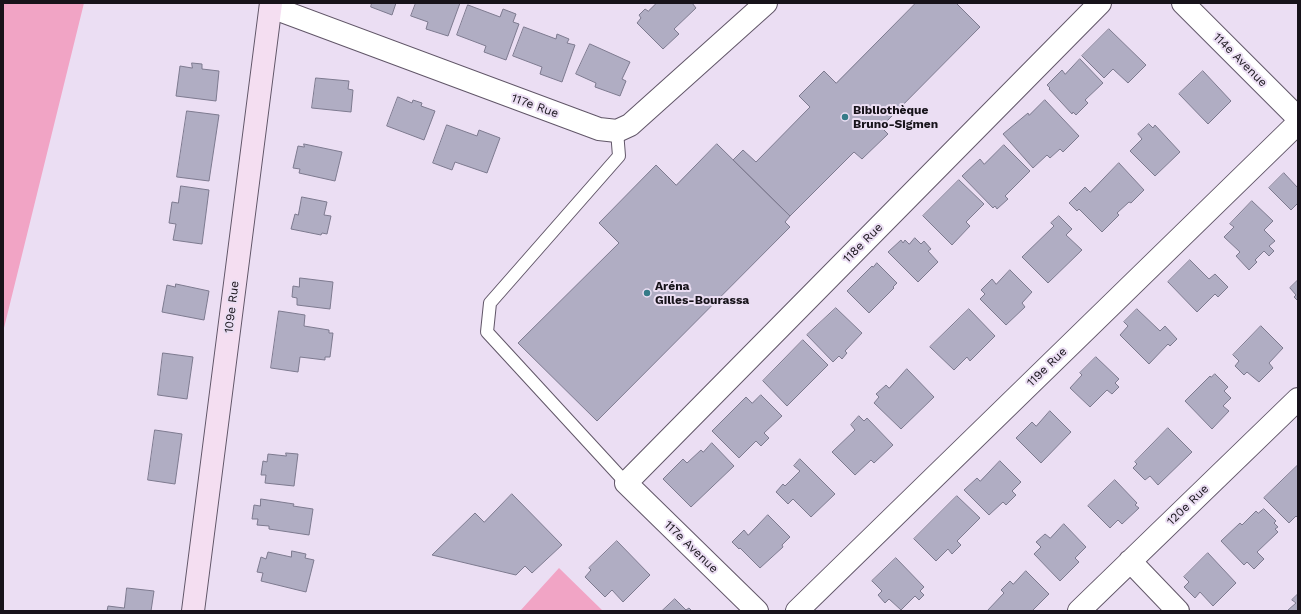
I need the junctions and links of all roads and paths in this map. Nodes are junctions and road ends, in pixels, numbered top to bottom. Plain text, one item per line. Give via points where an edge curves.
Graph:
1 (766, 3) edge
2 (1100, 3) edge
3 (1183, 3) edge
4 (271, 5) edge
5 (1298, 118) edge
6 (1298, 123) edge
7 (616, 131) junction
8 (1298, 399) edge
9 (626, 482) junction
10 (1130, 561) junction
11 (194, 611) edge
12 (757, 611) edge
13 (797, 611) edge
14 (1079, 611) edge
15 (1178, 611) edge

1 - 7 street via 630,125
2 - 9 street, 118e Rue
3 - 5 street, 114e Avenue
4 - 7 street, 117e Rue via 599,129
4 - 11 street, 109e Rue
6 - 13 street, 119e Rue
7 - 9 lane via 618,156 490,303 487,332
8 - 10 street, 120e Rue
9 - 12 street, 117e Avenue
10 - 14 street, 120e Rue
10 - 15 street

